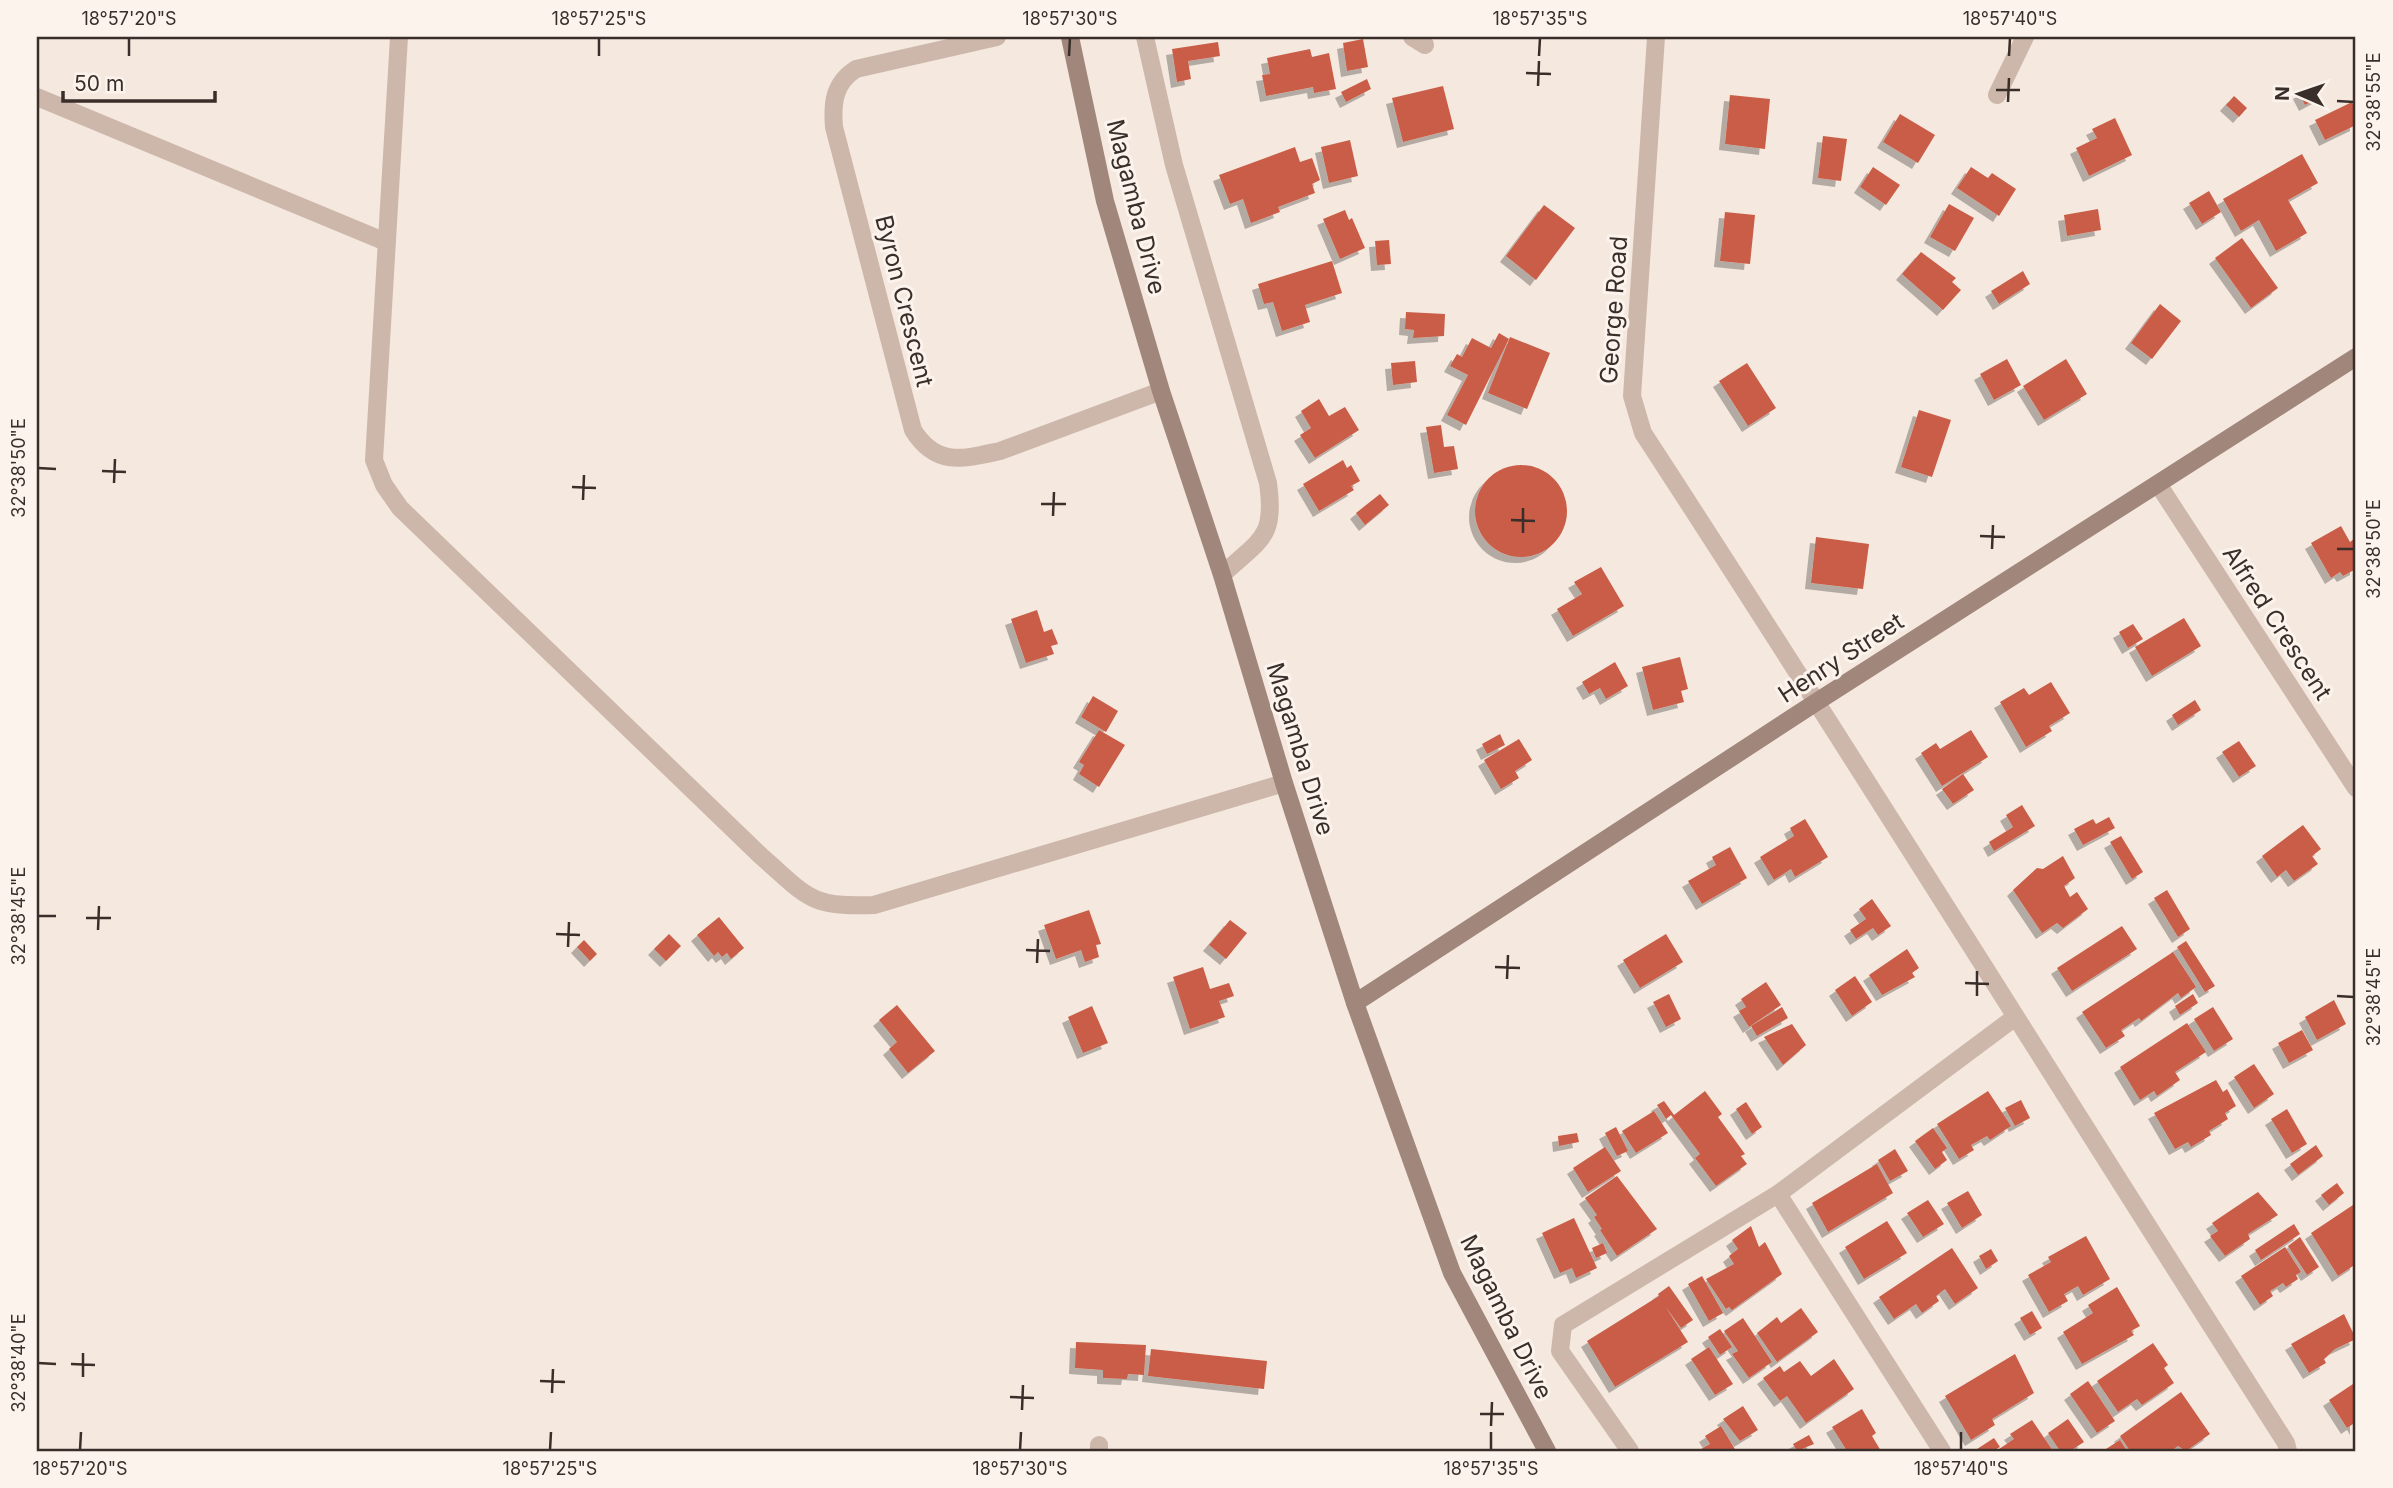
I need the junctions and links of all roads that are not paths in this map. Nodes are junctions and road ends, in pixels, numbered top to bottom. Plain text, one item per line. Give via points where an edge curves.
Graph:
1 (400, 37) edge
2 (998, 37) edge
3 (1070, 37) edge
4 (1657, 37) edge
5 (2025, 37) edge
6 (1151, 38) edge
7 (1997, 95) dead end
8 (37, 97) edge
9 (386, 242) junction
10 (2356, 357) edge
11 (1161, 391) junction
12 (2158, 484) junction
13 (1222, 575) junction
14 (1818, 701) junction
15 (1284, 783) junction
16 (2356, 789) edge
17 (1355, 1003) junction
18 (2014, 1018) junction
19 (1778, 1194) junction
20 (1547, 1451) edge
21 (1630, 1451) edge
22 (1942, 1451) edge
23 (2288, 1451) edge

1 - 9 street
2 - 11 street, Byron Crescent via 856,69 844,77 832,108 913,430 935,454 973,457
3 - 11 street, Magamba Drive via 1105,201
4 - 14 street, George Road via 1632,396 1643,433
5 - 7 street
6 - 13 street via 1174,165 1273,514 1264,535
8 - 9 street
9 - 15 street via 374,460 384,485 400,508 440,547 751,847 813,901 841,907 874,905
10 - 12 street, Henry Street
11 - 13 street, Magamba Drive
12 - 14 street, Henry Street
12 - 16 street, Alfred Crescent
13 - 15 street, Magamba Drive
14 - 17 street, Henry Street
14 - 18 street, George Road
15 - 17 street, Magamba Drive
17 - 20 street, Magamba Drive via 1452,1273
18 - 19 street
18 - 23 street, George Road
19 - 21 street via 1563,1325 1560,1351
19 - 22 street

